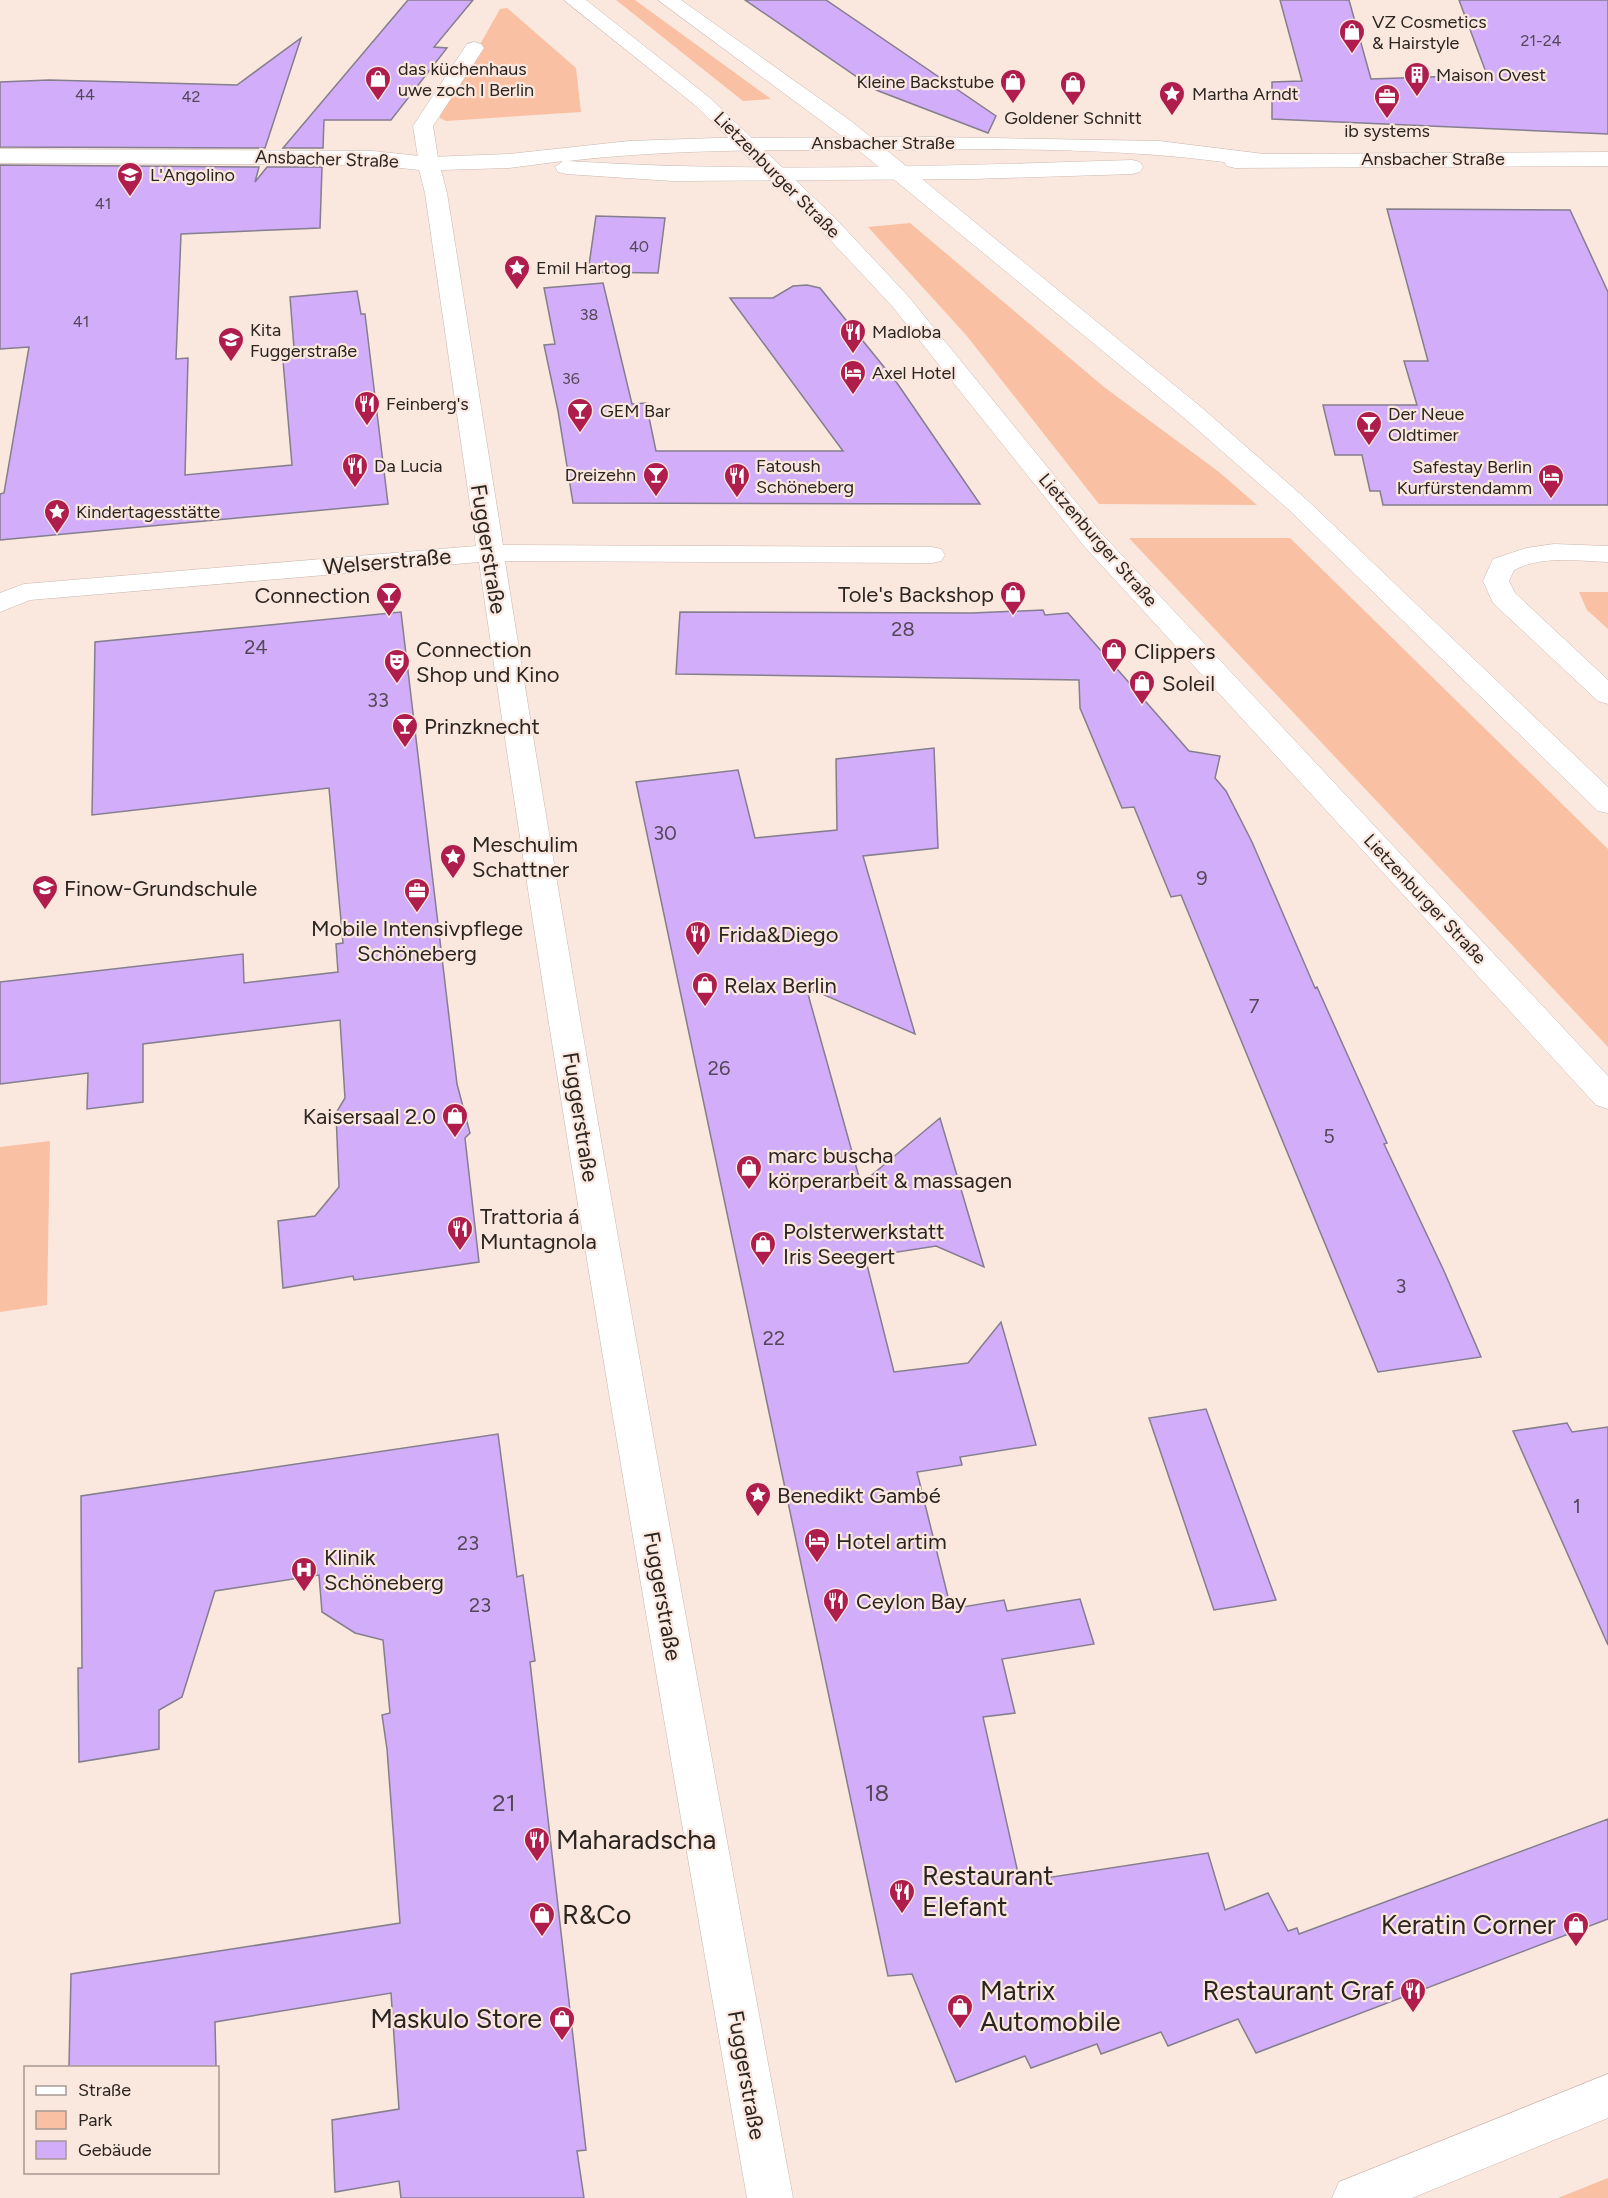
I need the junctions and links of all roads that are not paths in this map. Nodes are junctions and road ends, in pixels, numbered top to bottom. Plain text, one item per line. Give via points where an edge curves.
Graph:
1 (574, 0) edge
2 (668, 0) edge
3 (474, 48) dead end
4 (746, 143) junction
5 (864, 143) junction
6 (0, 156) edge
7 (1257, 159) junction
8 (1608, 159) edge
9 (509, 161) junction
10 (429, 164) junction
11 (775, 173) junction
12 (902, 173) junction
13 (490, 553) junction
14 (1608, 554) edge
15 (932, 555) dead end
16 (8, 594) edge
17 (1608, 695) edge
18 (1608, 804) edge
19 (1608, 1096) edge
20 (1608, 2096) edge
21 (770, 2198) edge
22 (1355, 2198) edge

1 - 4 street, Lietzenburger Straße via 703,102
2 - 5 street
3 - 10 lane, Fuggerstraße via 423,126
4 - 5 street, Ansbacher Straße
4 - 9 street, Ansbacher Straße via 600,149
4 - 11 street, Lietzenburger Straße
5 - 7 street, Ansbacher Straße via 1159,147
5 - 12 street
6 - 10 street, Ansbacher Straße via 372,158
7 - 8 street, Ansbacher Straße
7 - 12 street, Ansbacher Straße
9 - 10 street, Ansbacher Straße
9 - 11 street, Ansbacher Straße via 605,171
10 - 13 street, Fuggerstraße
11 - 12 street, Ansbacher Straße
11 - 19 street, Lietzenburger Straße via 900,301 1093,540
12 - 18 street via 1298,504
13 - 15 street, Welserstraße
13 - 16 street, Welserstraße
13 - 21 street, Fuggerstraße via 613,1310
14 - 17 street via 1512,558 1502,565 1496,580 1503,597
20 - 22 street

